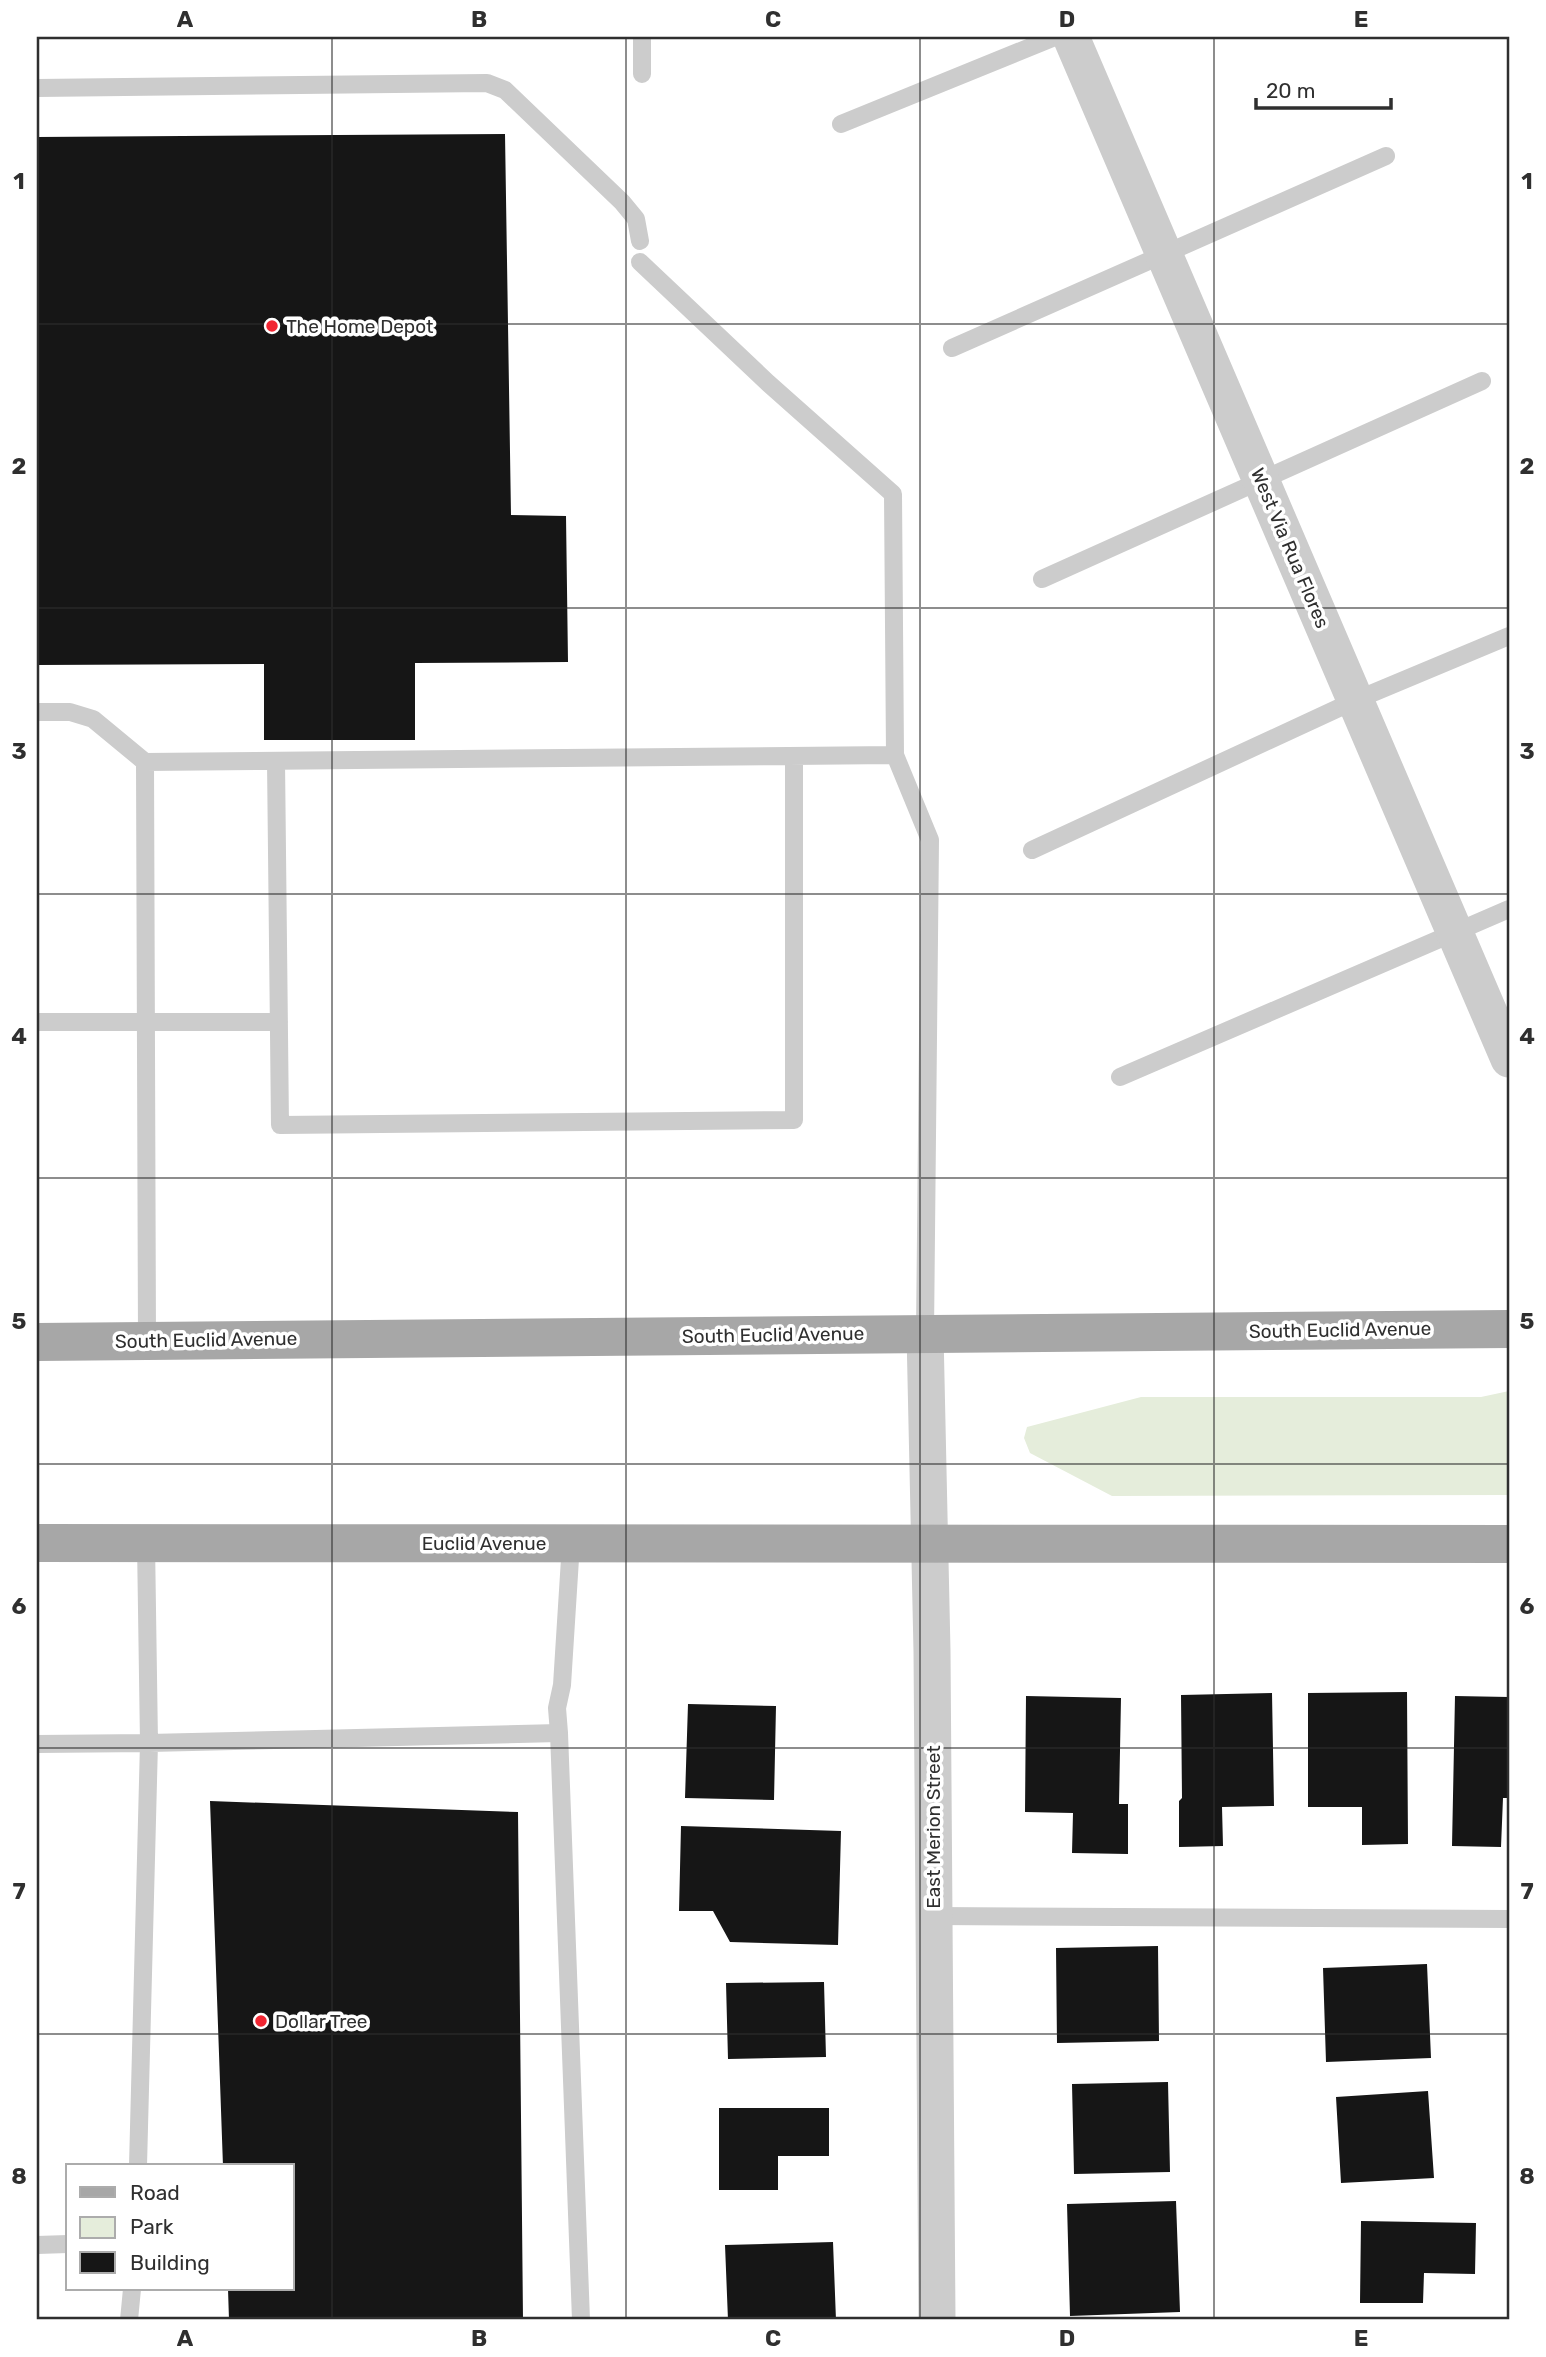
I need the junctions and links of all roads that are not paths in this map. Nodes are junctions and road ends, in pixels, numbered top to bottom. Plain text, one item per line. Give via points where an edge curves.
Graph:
1 (642, 37) edge
2 (1055, 37) edge
3 (1071, 37) edge
4 (642, 74) dead end
5 (37, 88) edge
6 (841, 124) dead end
7 (1386, 156) dead end
8 (640, 240) dead end
9 (1165, 254) junction
10 (640, 262) dead end
11 (952, 348) dead end
12 (1482, 381) dead end
13 (1261, 480) junction
14 (1042, 579) dead end
15 (1509, 636) edge
16 (1356, 700) junction
17 (37, 712) edge
18 (895, 755) junction
19 (794, 757) junction
20 (276, 761) junction
21 (145, 762) junction
22 (1032, 850) dead end
23 (1509, 909) edge
24 (1455, 931) junction
25 (37, 1022) edge
26 (147, 1022) junction
27 (279, 1022) junction
28 (1509, 1059) edge
29 (1120, 1077) dead end
30 (1509, 1329) edge
31 (925, 1334) junction
32 (147, 1341) junction
33 (37, 1342) edge
34 (37, 1543) edge
35 (146, 1543) junction
36 (571, 1543) junction
37 (931, 1543) junction
38 (1509, 1544) edge
39 (559, 1733) junction
40 (149, 1743) junction
41 (37, 1744) edge
42 (934, 1916) junction
43 (1509, 1919) edge
44 (138, 2164) edge
45 (66, 2244) edge
46 (37, 2245) edge
47 (132, 2290) edge
48 (128, 2320) edge
49 (581, 2320) edge
50 (937, 2320) edge

1 - 4 lane
2 - 6 lane
3 - 9 street, West Via Rua Flores
5 - 8 lane via 487,83 505,90 622,202 636,219
7 - 9 lane
9 - 11 lane
9 - 13 street, West Via Rua Flores
10 - 18 lane via 893,494
12 - 13 lane
13 - 14 lane
13 - 16 street, West Via Rua Flores
15 - 16 lane
16 - 22 lane
16 - 24 street, West Via Rua Flores
17 - 21 lane via 70,712 93,719
18 - 19 lane
18 - 31 lane via 930,840
19 - 20 lane
19 - 27 lane via 794,1120 279,1125
20 - 21 lane
20 - 27 lane
21 - 26 lane
23 - 24 lane
24 - 28 street, West Via Rua Flores
24 - 29 lane
25 - 26 lane
26 - 27 lane
26 - 32 lane
30 - 31 main road, South Euclid Avenue
31 - 32 main road, South Euclid Avenue
31 - 37 street, East Merion Street
32 - 33 main road, South Euclid Avenue
34 - 35 main road, Euclid Avenue
35 - 36 main road, Euclid Avenue
35 - 40 lane
36 - 37 main road, Euclid Avenue
36 - 39 lane via 557,1708
37 - 38 main road
37 - 42 street, East Merion Street
39 - 40 lane
39 - 49 lane
40 - 41 lane
40 - 44 lane
42 - 43 lane
42 - 50 street, East Merion Street
45 - 46 lane
47 - 48 lane

